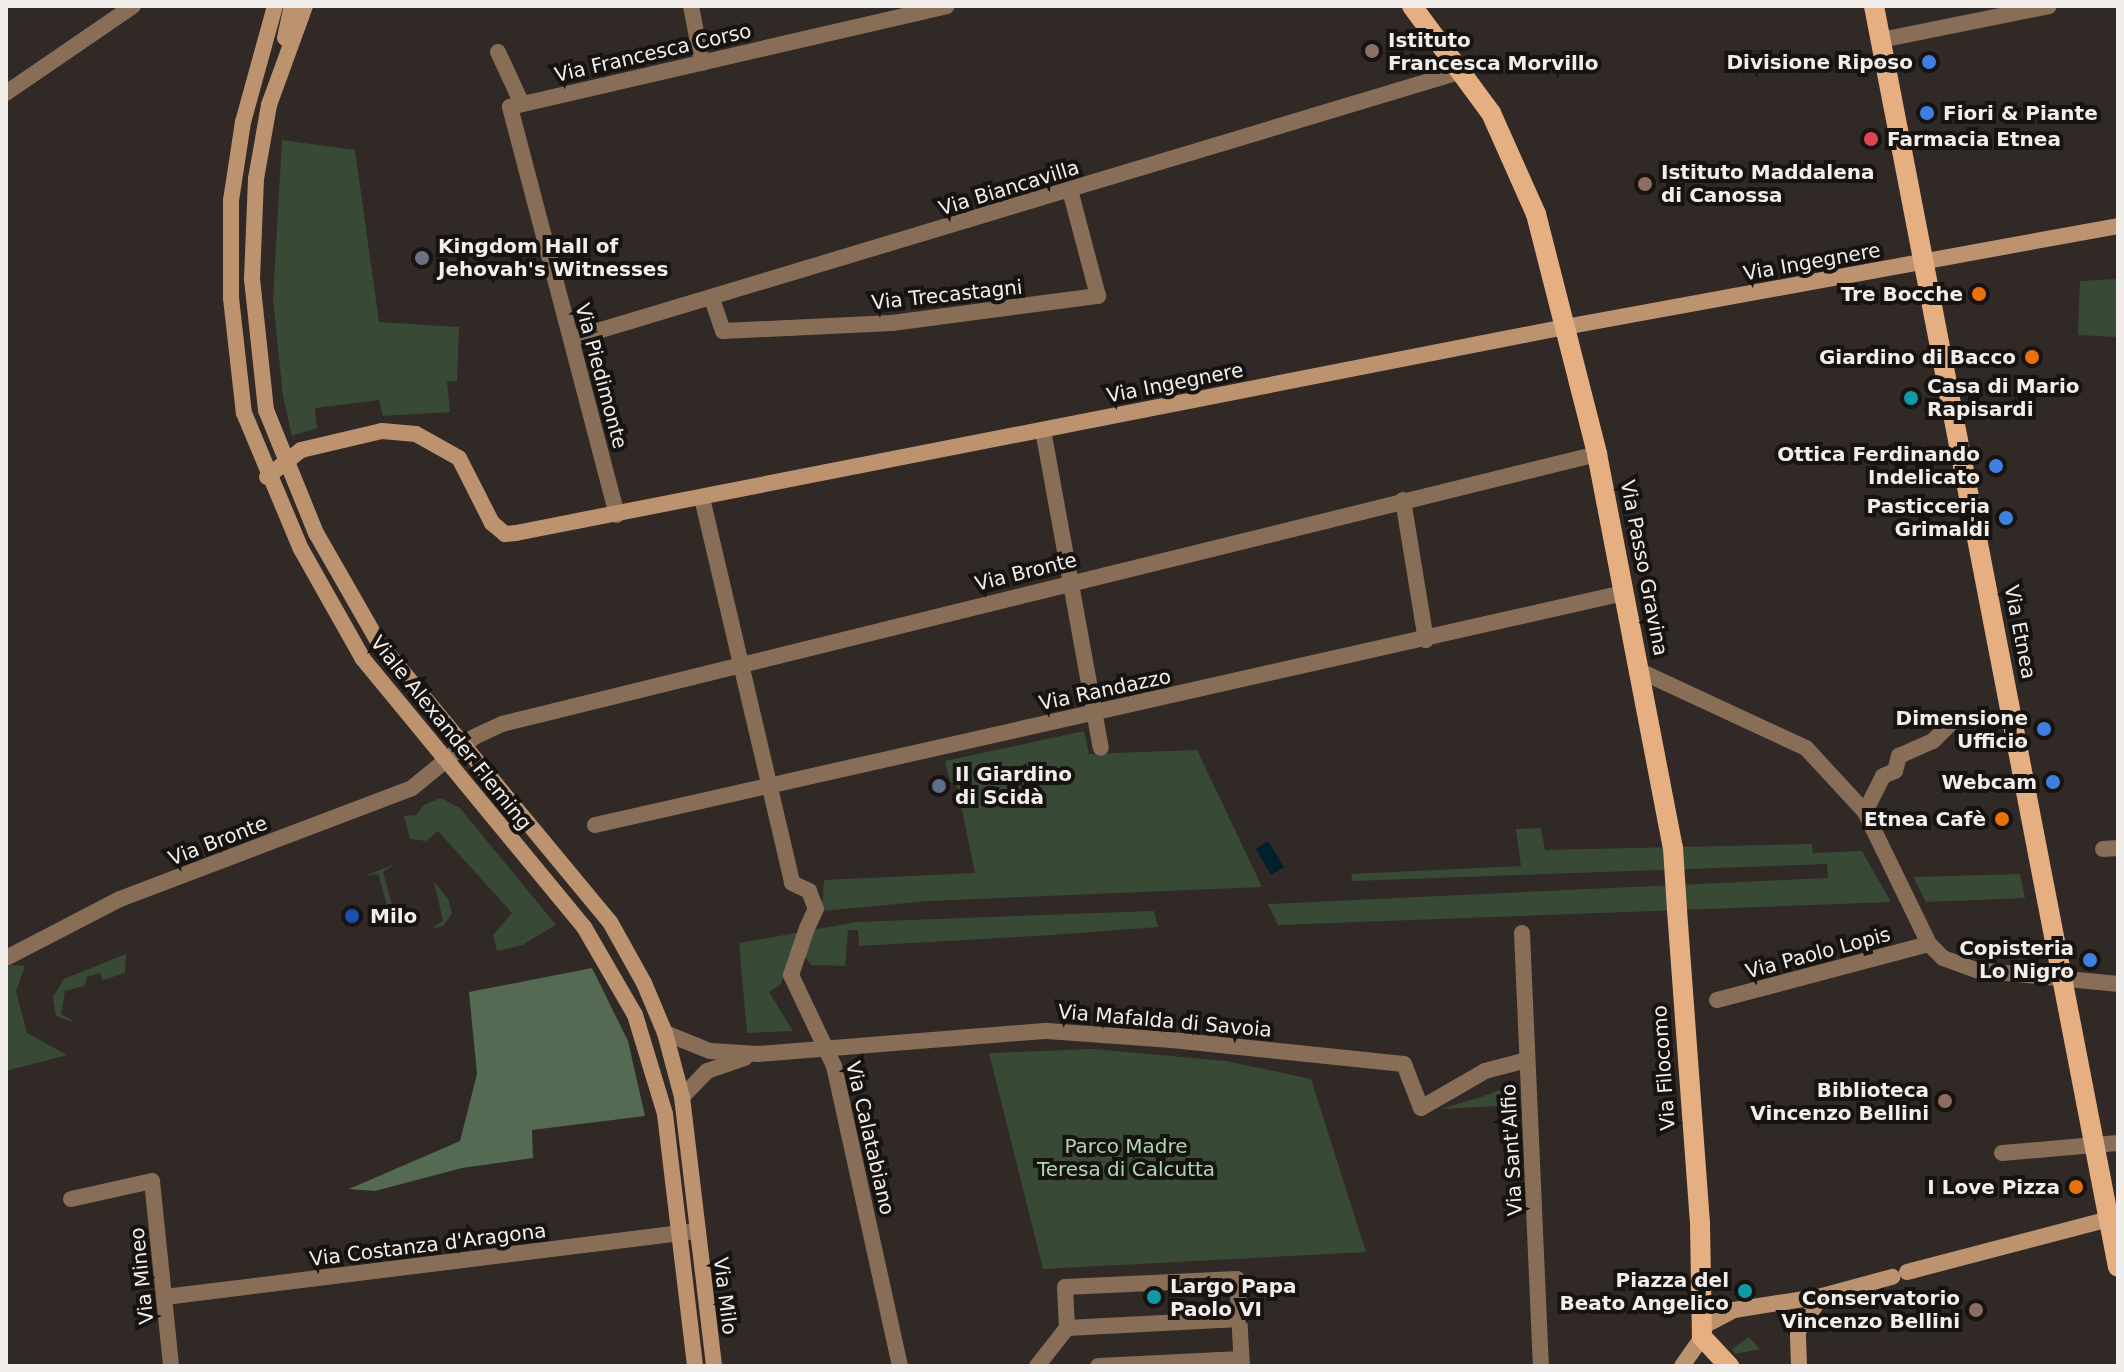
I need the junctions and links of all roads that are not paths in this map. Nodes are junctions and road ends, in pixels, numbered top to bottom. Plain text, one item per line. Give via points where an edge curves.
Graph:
1 (133, 6) edge
2 (275, 6) edge
3 (292, 6) edge
4 (305, 6) edge
5 (691, 6) edge
6 (946, 6) edge
7 (1412, 6) edge
8 (1874, 6) edge
9 (2049, 6) edge
10 (1881, 40) junction
11 (498, 52) dead end
12 (702, 63) junction
13 (280, 71) junction
14 (1459, 72) junction
15 (6, 93) edge
16 (516, 106) junction
17 (1070, 190) junction
18 (2118, 226) edge
19 (1925, 262) junction
20 (712, 299) junction
21 (1565, 327) junction
22 (571, 339) junction
23 (1043, 430) junction
24 (1597, 454) junction
25 (288, 458) junction
26 (267, 477) junction
27 (702, 498) junction
28 (1403, 500) junction
29 (617, 515) junction
30 (1070, 581) junction
31 (1624, 593) junction
32 (1426, 640) junction
33 (741, 664) junction
34 (1640, 671) junction
35 (1094, 713) junction
36 (1951, 723) dead end
37 (465, 745) junction
38 (1101, 748) dead end
39 (445, 763) junction
40 (768, 785) junction
41 (1865, 812) junction
42 (595, 825) dead end
43 (1522, 933) dead end
44 (1929, 944) junction
45 (6, 958) edge
46 (2064, 979) junction
47 (2118, 984) edge
48 (1717, 1000) dead end
49 (665, 1033) junction
50 (829, 1050) junction
51 (758, 1054) junction
52 (1527, 1060) junction
53 (682, 1097) junction
54 (2118, 1143) edge
55 (2095, 1144) junction
56 (2002, 1153) dead end
57 (71, 1199) dead end
58 (2109, 1219) junction
59 (697, 1231) junction
60 (679, 1233) junction
61 (2118, 1267) edge
62 (1822, 1296) junction
63 (165, 1297) junction
64 (1239, 1319) junction
65 (1067, 1328) junction
66 (1702, 1332) junction
67 (1241, 1362) edge
68 (171, 1366) edge
69 (695, 1366) edge
70 (714, 1366) edge
71 (900, 1366) edge
72 (1037, 1366) edge
73 (1098, 1366) edge
74 (1541, 1366) edge
75 (1682, 1366) edge
76 (1729, 1366) edge
77 (1799, 1366) edge

1 - 15 street
2 - 26 main road, Viale Alexander Fleming via 243,122 230,231 236,368 244,413
3 - 13 main road
4 - 13 main road, Viale Alexander Fleming
5 - 12 street
6 - 12 street, Via Francesca Corso
7 - 14 main road, Via Passo Gravina
8 - 10 main road, Via Etnea
9 - 10 street
10 - 19 main road, Via Etnea
11 - 16 street, Via Piedimonte
12 - 16 street, Via Francesca Corso
13 - 25 main road, Viale Alexander Fleming via 260,145 252,279 262,393
14 - 17 street, Via Biancavilla
14 - 21 main road, Via Passo Gravina via 1491,113 1527,184
16 - 22 street, Via Piedimonte
17 - 20 street, Via Biancavilla
17 - 20 street, Via Trecastagni via 1098,296 892,323 723,331
18 - 19 main road, Via Ingegnere
19 - 21 main road, Via Ingegnere
19 - 46 main road, Via Etnea
20 - 22 street, Via Biancavilla
21 - 23 main road, Via Ingegnere
21 - 24 main road, Via Passo Gravina
22 - 29 street, Via Piedimonte
23 - 27 main road, Via Ingegnere
23 - 30 street
24 - 28 street, Via Bronte
24 - 31 main road, Via Passo Gravina
25 - 26 main road
25 - 29 main road, Via Ingegnere via 361,434 398,431 431,440 459,458 492,523 505,534
25 - 37 main road, Viale Alexander Fleming via 352,602
26 - 39 main road, Viale Alexander Fleming via 363,659
27 - 29 main road, Via Ingegnere
27 - 33 street
28 - 30 street, Via Bronte
28 - 32 street
30 - 33 street, Via Bronte
30 - 35 street
31 - 32 street, Via Randazzo
31 - 34 main road, Via Passo Gravina
32 - 35 street, Via Randazzo
33 - 37 street, Via Bronte via 502,724
33 - 40 street
34 - 41 street, Via Passo Gravina via 1806,748
34 - 66 main road, Via Filocomo, bridge via 1673,848 1700,1223
35 - 38 street
35 - 40 street, Via Randazzo
36 - 41 street via 1933,741 1899,756 1895,771 1883,776
37 - 39 street, Via Bronte
37 - 49 main road, Viale Alexander Fleming via 610,922
39 - 45 street, Via Bronte via 412,788 120,899
39 - 60 main road, Viale Alexander Fleming via 584,927 635,1015 665,1114
40 - 42 street, Via Randazzo
40 - 50 street, Via Calatabiano, bridge via 792,883 809,891 816,909 791,975
41 - 44 street, Via Passo Gravina
43 - 52 street, Via Sant'Alfio
44 - 46 street, Via Passo Gravina via 1957,967
44 - 48 street, Via Paolo Lopis
46 - 47 street, Via Passo Gravina
46 - 55 main road, Via Etnea
49 - 51 street via 710,1051
49 - 53 main road, Viale Alexander Fleming
50 - 51 street, Via Mafalda di Savoia
50 - 52 street, Via Mafalda di Savoia via 1047,1031 1172,1040 1404,1064 1421,1108 1485,1071
50 - 71 street, Via Calatabiano
51 - 53 street via 707,1071
52 - 74 street, Via Sant'Alfio
53 - 59 main road, Viale Alexander Fleming
54 - 55 street
55 - 56 street
55 - 58 main road, Via Etnea
57 - 63 street, Via Mineo via 152,1181
58 - 61 main road, Via Etnea
58 - 62 main road
59 - 60 street, Via Costanza d'Aragona
59 - 70 main road, Via Milo
60 - 63 street, Via Costanza d'Aragona
60 - 69 main road, Via Milo
62 - 66 main road via 1734,1310
62 - 77 main road via 1798,1331
63 - 68 street, Via Mineo
64 - 65 street
64 - 65 street via 1237,1279 1065,1287
64 - 67 street
65 - 72 street
66 - 75 main road
66 - 76 main road
67 - 73 street

